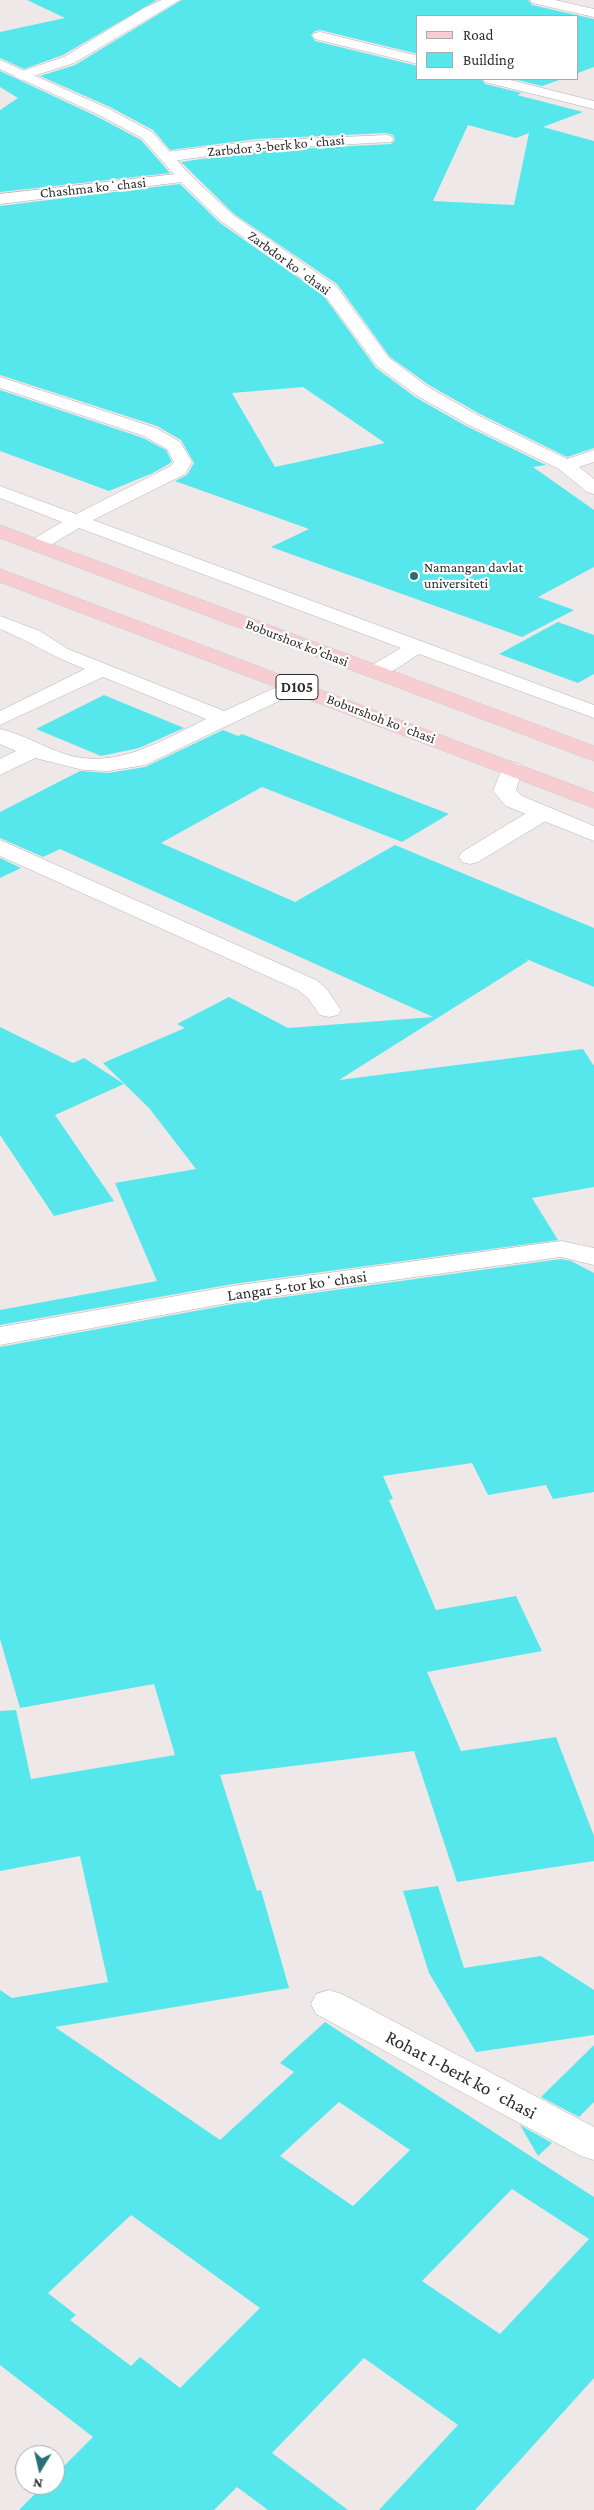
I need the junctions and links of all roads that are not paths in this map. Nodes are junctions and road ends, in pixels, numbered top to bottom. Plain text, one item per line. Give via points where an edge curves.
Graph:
1 (173, 0) edge
2 (537, 0) edge
3 (594, 13) edge
4 (320, 36) dead end
5 (416, 60) edge
6 (0, 64) edge
7 (21, 76) junction
8 (494, 80) edge
9 (594, 105) edge
10 (386, 139) dead end
11 (166, 157) junction
12 (185, 178) junction
13 (0, 199) edge
14 (0, 382) edge
15 (594, 456) edge
16 (566, 465) junction
17 (594, 488) edge
18 (0, 492) edge
19 (78, 520) junction
20 (0, 531) edge
21 (37, 545) junction
22 (0, 575) edge
23 (0, 622) edge
24 (418, 646) junction
25 (102, 669) junction
26 (374, 672) junction
27 (295, 686) junction
28 (594, 712) edge
29 (0, 719) edge
30 (224, 719) junction
31 (0, 735) edge
32 (34, 750) junction
33 (594, 754) edge
34 (0, 768) edge
35 (512, 769) junction
36 (594, 801) edge
37 (541, 814) junction
38 (594, 834) edge
39 (0, 847) edge
40 (470, 857) dead end
41 (329, 1010) dead end
42 (594, 1257) edge
43 (0, 1336) edge
44 (329, 2004) dead end
45 (594, 2146) edge

1 - 7 street via 69,60
2 - 3 street
4 - 5 street
6 - 7 street, Zarbdor koʻchasi
7 - 11 street, Zarbdor koʻchasi via 104,112 147,135
8 - 9 street
10 - 11 street, Zarbdor 3-berk koʻchasi via 257,145
11 - 12 street, Zarbdor koʻchasi
12 - 13 street, Chashma koʻchasi
12 - 16 street, Zarbdor koʻchasi via 228,218 330,290 383,362 398,374 473,420
14 - 19 street via 150,432 174,446 183,462 178,470
15 - 16 street
16 - 17 street, Zarbdor koʻchasi
18 - 19 street
19 - 21 street
19 - 24 street
20 - 21 main road, Boburshox ko'chasi / D105
21 - 26 main road, Boburshox ko'chasi / D105
22 - 27 main road, Boburshoh koʻchasi / D105
23 - 25 street via 33,635 61,653
24 - 26 street
24 - 28 street
25 - 29 street
25 - 30 street
26 - 33 main road, Boburshox ko'chasi / D105
27 - 30 street
27 - 35 main road, Boburshoh koʻchasi / D105
30 - 32 street via 137,760 117,764 66,763
31 - 32 street
32 - 34 street
35 - 36 main road, Boburshoh koʻchasi / D105
35 - 37 street via 504,791 514,801
37 - 38 street
37 - 40 street
39 - 41 street via 307,985
42 - 43 street, Langar 5-tor koʻchasi via 561,1249 233,1294
44 - 45 street, Rohat 1-berk koʻchasi

